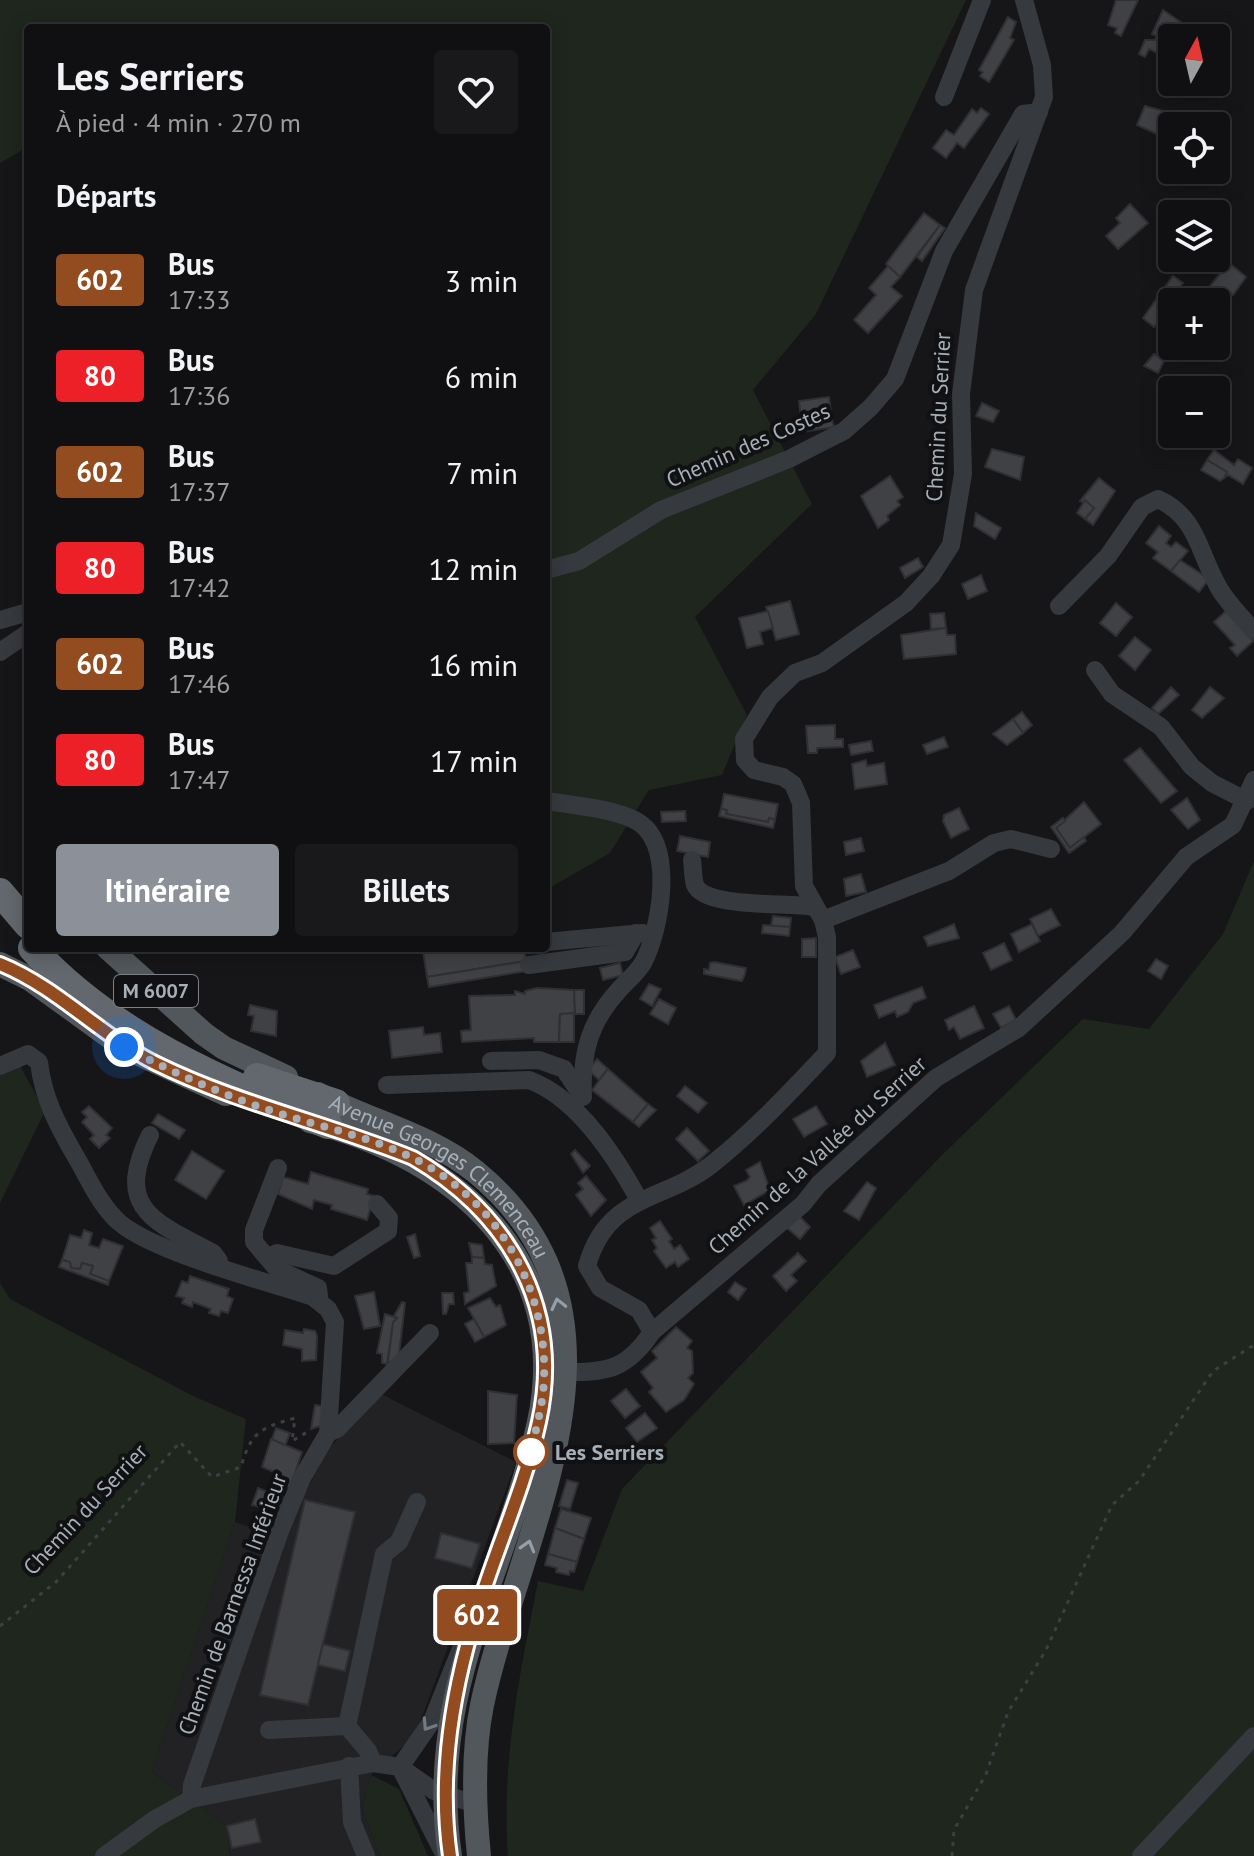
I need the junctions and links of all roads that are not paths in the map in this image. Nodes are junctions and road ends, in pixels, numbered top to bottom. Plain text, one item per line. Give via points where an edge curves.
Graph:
1 (982, 0) edge
2 (1024, 0) edge
3 (944, 97) dead end
4 (1039, 112) junction
5 (550, 569) edge
6 (1059, 606) dead end
7 (24, 613) edge
8 (0, 620) edge
9 (1254, 631) edge
10 (24, 636) edge
11 (0, 652) edge
12 (1095, 670) dead end
13 (1254, 780) edge
14 (1247, 801) junction
15 (550, 802) edge
16 (1051, 849) dead end
17 (692, 860) dead end
18 (0, 892) edge
19 (0, 905) edge
20 (24, 908) edge
21 (0, 912) edge
22 (818, 913) junction
23 (24, 920) edge
24 (645, 933) junction
25 (24, 939) edge
26 (550, 942) edge
27 (36, 952) edge
28 (54, 952) edge
29 (112, 952) edge
30 (0, 964) edge
31 (529, 965) dead end
32 (132, 1022) junction
33 (491, 1061) dead end
34 (0, 1066) edge
35 (387, 1085) dead end
36 (583, 1097) junction
37 (332, 1114) junction
38 (585, 1122) junction
39 (150, 1135) dead end
40 (278, 1168) dead end
41 (639, 1200) junction
42 (377, 1204) dead end
43 (268, 1257) junction
44 (222, 1267) junction
45 (320, 1303) junction
46 (652, 1332) junction
47 (430, 1333) dead end
48 (567, 1377) junction
49 (328, 1430) junction
50 (417, 1502) dead end
51 (471, 1630) junction
52 (347, 1726) junction
53 (269, 1730) dead end
54 (1254, 1736) edge
55 (373, 1763) junction
56 (349, 1766) junction
57 (400, 1767) junction
58 (446, 1795) junction
59 (191, 1799) junction
60 (475, 1804) junction
61 (104, 1856) edge
62 (366, 1856) edge
63 (447, 1856) edge
64 (479, 1856) edge
65 (1141, 1856) edge

1 - 3 street
2 - 4 street, Chemin du Serrier via 1042,65 1044,97
4 - 5 street, Chemin des Costes via 1023,114 944,251 895,379 871,407 844,431 789,459 661,510 579,561
4 - 22 street, Chemin du Serrier via 974,290 961,394 963,474 951,545 906,603 822,663 795,673 770,697 744,739 745,760 754,770 793,784 801,803 804,886
6 - 9 street via 1108,556 1142,507 1158,499 1189,521 1222,594
7 - 8 street
10 - 11 street
12 - 14 street via 1112,694 1161,727 1192,767
13 - 14 street, Chemin de la Vallée du Serrier
14 - 46 street, Chemin de la Vallée du Serrier via 1233,825 1186,857 1122,933 1019,1028 936,1078 803,1204
15 - 24 street via 640,823 656,839 662,882
16 - 22 street via 1011,839 994,843 949,871
17 - 22 street via 696,886 704,895 732,902 791,902
18 - 23 highway, bridge
19 - 20 main road
21 - 25 highway
22 - 41 street, Chemin du Serrier via 827,937 827,1053 711,1165 676,1188
24 - 26 street
24 - 31 street via 625,952
24 - 36 street via 642,965 597,1015 587,1038
27 - 32 highway via 72,988
28 - 32 highway
29 - 37 main road, Avenue Georges Clemenceau / M 6007 via 224,1048
30 - 37 main road, Avenue Georges Clemenceau / M 6007 via 30,979 124,1047 176,1073 276,1113
32 - 37 highway via 201,1070
33 - 36 street via 539,1060 564,1069
34 - 44 street via 28,1054 39,1062 42,1090 61,1132 107,1210 122,1225
35 - 38 street via 529,1080 546,1086
36 - 38 street
48 -> 37 main road, Avenue Georges Clemenceau / M 6007 via 560,1312 543,1255 511,1207 473,1170 418,1136
37 - 51 main road, Avenue Georges Clemenceau / M 6007 via 437,1172 497,1226 522,1266 538,1315 544,1380 540,1420
38 - 41 street
39 - 44 street via 134,1175 140,1201 152,1220 213,1253
40 - 43 street via 254,1230 254,1242
41 - 46 street via 593,1245 587,1266 600,1288 639,1310
42 - 43 street via 389,1218 388,1231 334,1266 277,1253
43 - 45 street via 277,1269 318,1288
44 - 45 street
45 - 49 street, Chemin de Barnessa Inférieur via 335,1322
46 - 48 street, Chemin de la Vallée du Serrier via 638,1353 623,1363
47 - 49 street via 337,1429
60 -> 48 main road, Avenue Georges Clemenceau via 483,1703 561,1431
49 - 59 street, Chemin de Barnessa Inférieur via 280,1531
50 - 52 street via 399,1542 384,1554
51 -> 57 street via 432,1721
51 - 58 main road, Avenue Georges Clemenceau via 452,1714
52 - 53 street
52 - 55 street
54 - 65 street
55 - 56 street
55 - 57 street
56 - 59 street
56 - 62 street via 352,1822
57 - 58 street
57 - 63 street
58 - 60 street
58 - 63 main road, Avenue Georges Clemenceau
59 - 61 street
60 - 64 main road, Avenue Georges Clemenceau

